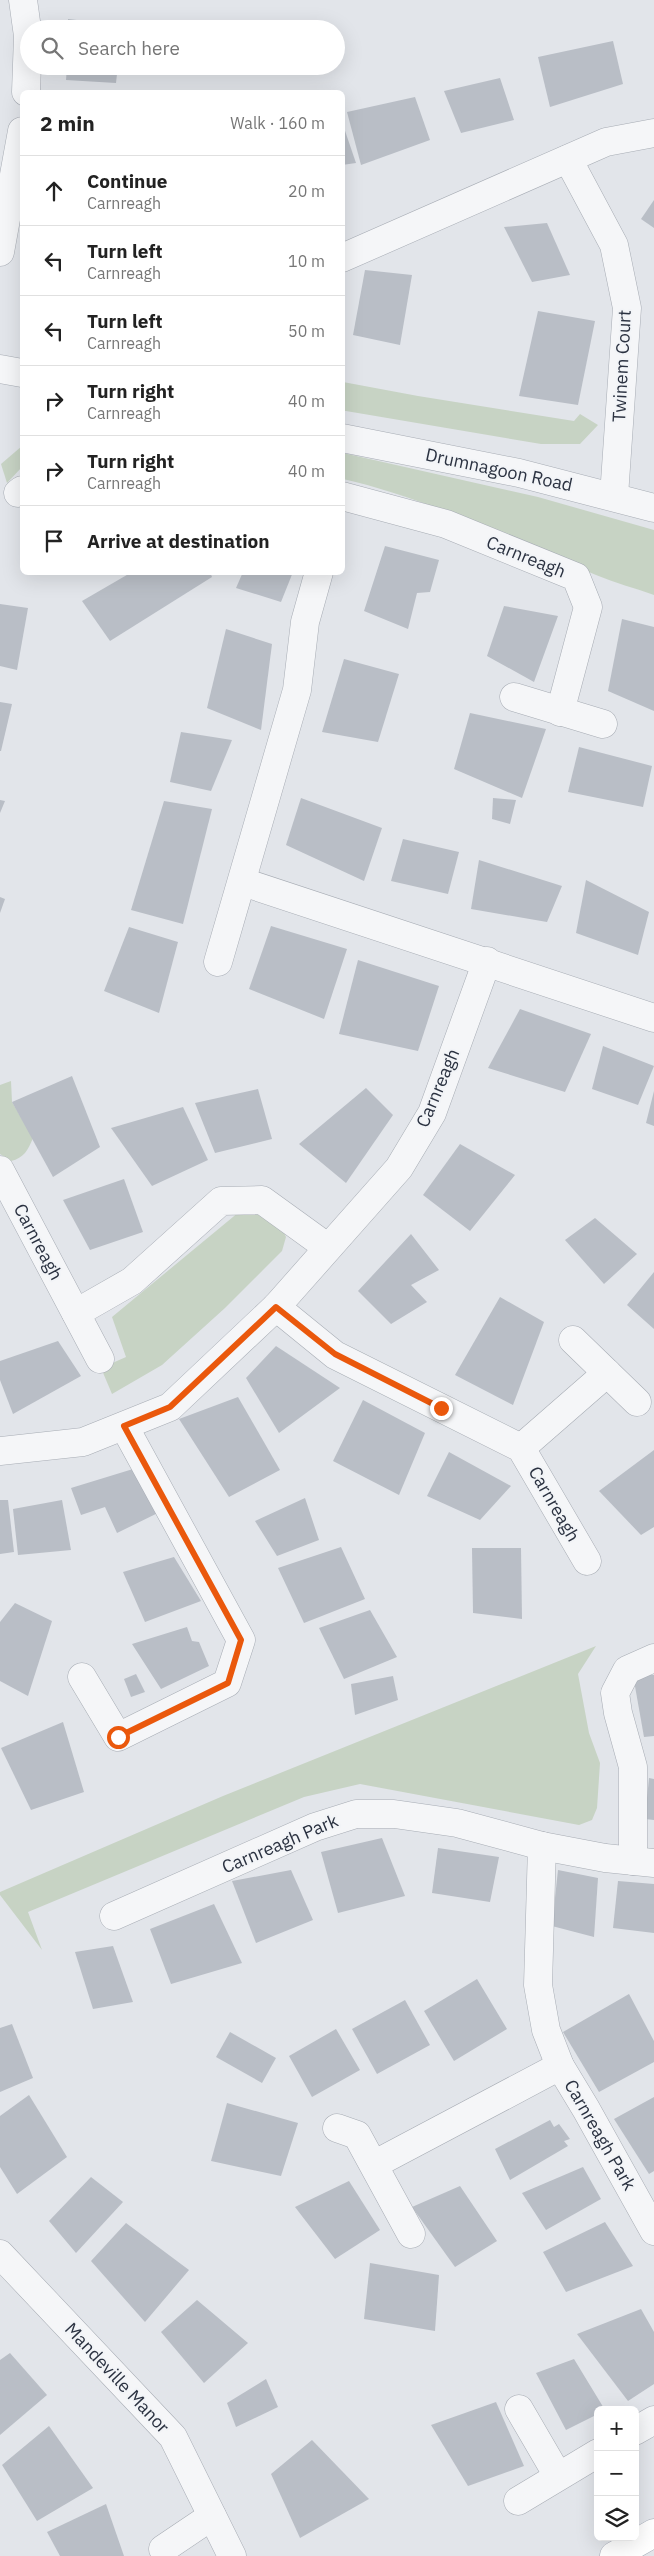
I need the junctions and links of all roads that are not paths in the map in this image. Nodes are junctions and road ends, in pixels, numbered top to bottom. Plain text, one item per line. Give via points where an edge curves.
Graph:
1 (23, 0) edge
2 (26, 20) edge
3 (27, 75) edge
4 (26, 90) edge
5 (654, 133) edge
6 (20, 142) edge
7 (568, 158) junction
8 (1, 242) edge
9 (345, 257) edge
10 (0, 370) edge
11 (20, 373) edge
12 (345, 439) edge
13 (614, 496) junction
14 (345, 497) edge
15 (654, 508) edge
16 (318, 575) edge
17 (514, 697) dead end
18 (560, 712) junction
19 (603, 724) dead end
20 (242, 882) junction
21 (487, 961) junction
22 (218, 962) dead end
23 (654, 1018) edge
24 (0, 1170) edge
25 (327, 1247) junction
26 (276, 1307) junction
27 (76, 1313) junction
28 (573, 1340) dead end
29 (100, 1359) dead end
30 (607, 1373) junction
31 (637, 1402) dead end
32 (124, 1426) junction
33 (521, 1448) junction
34 (0, 1452) edge
35 (587, 1561) dead end
36 (654, 1658) edge
37 (82, 1677) dead end
38 (542, 1846) junction
39 (644, 1862) edge
40 (114, 1916) dead end
41 (560, 2066) junction
42 (336, 2128) dead end
43 (375, 2164) junction
44 (654, 2231) edge
45 (411, 2234) dead end
46 (0, 2254) edge
47 (519, 2408) dead end
48 (654, 2420) edge
49 (639, 2429) edge
50 (594, 2455) edge
51 (558, 2476) junction
52 (518, 2501) dead end
53 (212, 2516) junction
54 (654, 2533) edge
55 (162, 2549) dead end
56 (232, 2556) edge
57 (614, 2556) edge

1 - 2 street
3 - 4 street
5 - 7 street via 606,142
6 - 8 street
7 - 9 street
7 - 13 street, Twinem Court via 614,245 627,308
10 - 11 street
12 - 13 street, Drumnagoon Road via 519,473
13 - 15 street, Drumnagoon Road
14 - 18 street, Carnreagh via 446,524 576,578 588,607
16 - 20 street via 305,622 297,690
17 - 18 street
18 - 19 street
20 - 21 street
20 - 22 street
21 - 23 street
21 - 25 street, Carnreagh via 432,1113 399,1168
24 - 27 street, Carnreagh
25 - 26 street, Carnreagh
25 - 27 street via 262,1200 222,1201 132,1281
26 - 32 street, Carnreagh via 170,1407
26 - 33 street, Carnreagh via 335,1354
27 - 29 street, Carnreagh
28 - 30 street
30 - 31 street
30 - 33 street, Carnreagh
32 - 34 street, Carnreagh via 83,1442
32 - 37 street via 241,1640 228,1683 118,1737
33 - 35 street, Carnreagh
36 - 39 street, Carnreagh Park via 627,1670 615,1693 633,1767
38 - 39 street, Carnreagh Park
38 - 40 street, Carnreagh Park via 457,1824 394,1814 356,1814 315,1827
38 - 41 street, Carnreagh Park via 538,1985 546,2030
41 - 43 street, Carnreagh Park
41 - 44 street, Carnreagh Park
42 - 43 street via 357,2135
43 - 45 street
46 - 53 street, Mandeville Manor via 173,2437
47 - 51 street
48 - 49 street
50 - 51 street
51 - 52 street
53 - 55 street
53 - 56 street, Mandeville Manor
54 - 57 main road

